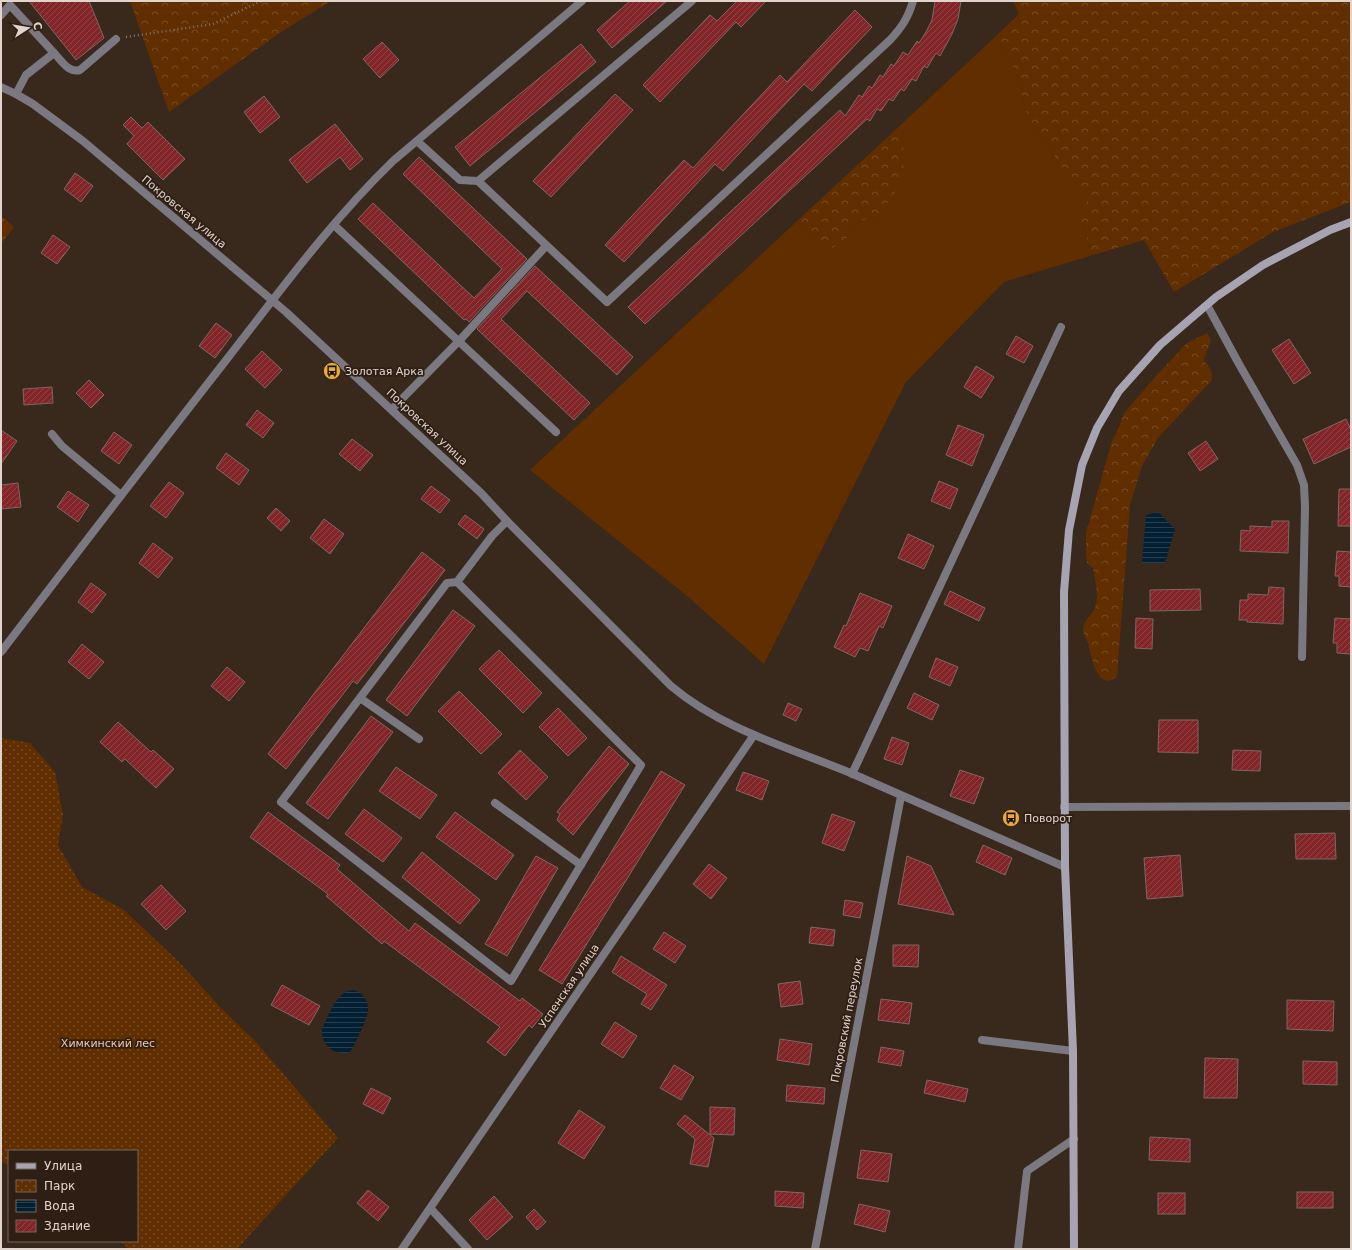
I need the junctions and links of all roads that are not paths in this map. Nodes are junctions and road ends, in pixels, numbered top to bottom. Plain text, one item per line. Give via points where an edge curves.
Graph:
1 (582, 1) edge
2 (692, 1) edge
3 (913, 1) edge
4 (1, 15) edge
5 (116, 39) road end
6 (54, 53) junction
7 (1, 87) edge
8 (16, 94) junction
9 (417, 141) junction
10 (478, 181) junction
11 (1351, 222) edge
12 (334, 225) junction
13 (546, 246) junction
14 (272, 301) junction
15 (1207, 305) junction
16 (1061, 327) dead end
17 (459, 341) junction
18 (392, 409) junction
19 (556, 432) dead end
20 (52, 434) dead end
21 (121, 495) junction
22 (508, 521) junction
23 (457, 582) junction
24 (1, 652) edge
25 (1302, 657) dead end
26 (360, 698) junction
27 (754, 734) junction
28 (419, 740) dead end
29 (852, 774) junction
30 (901, 796) junction
31 (495, 803) dead end
32 (1064, 806) junction
33 (1351, 806) edge
34 (581, 865) junction
35 (1065, 866) junction
36 (982, 1040) dead end
37 (1074, 1051) junction
38 (1074, 1139) junction
39 (431, 1210) junction
40 (402, 1249) edge
41 (468, 1249) edge
42 (815, 1249) edge
43 (1018, 1249) edge
44 (1074, 1249) edge

1 - 9 street
2 - 10 street
3 - 13 street via 901,28 890,40 607,302
4 - 6 street via 10,5
5 - 6 street via 80,70 69,69
6 - 8 street via 26,74
7 - 8 street, Покровская улица
8 - 14 street, Покровская улица via 83,140
9 - 10 street via 460,180
9 - 12 street via 368,185
10 - 13 street
11 - 15 main road via 1330,230 1263,265
12 - 14 street
12 - 17 street
13 - 17 street
14 - 18 street, Покровская улица
14 - 21 street
15 - 25 street via 1297,465 1304,485
15 - 32 main road via 1160,345 1119,391 1097,428 1082,465 1069,530 1064,592
16 - 29 street
17 - 18 street
17 - 19 street
18 - 22 street, Покровская улица
20 - 21 street via 62,446
21 - 24 street
22 - 23 street via 492,536
22 - 27 street, Покровская улица via 671,686 706,712
23 - 26 street via 447,584
23 - 34 street via 641,766
26 - 28 street
26 - 34 street via 282,802 511,981
27 - 29 street, Покровская улица
27 - 39 street, Успенская улица
29 - 30 street, Покровская улица
30 - 35 street, Покровская улица
30 - 42 street, Покровский переулок
31 - 34 street
32 - 33 street
32 - 35 main road
35 - 37 main road
36 - 37 street
37 - 38 main road
38 - 43 street via 1028,1170
38 - 44 main road
39 - 40 street, Успенская улица
39 - 41 street

